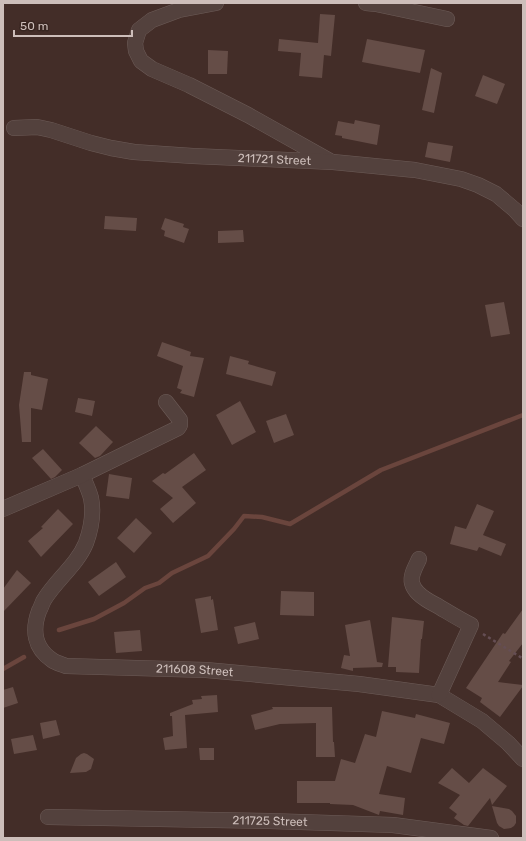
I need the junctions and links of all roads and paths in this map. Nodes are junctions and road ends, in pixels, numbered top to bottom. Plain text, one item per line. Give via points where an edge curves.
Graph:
1 (216, 3) edge
2 (366, 3) edge
3 (447, 19) dead end
4 (14, 128) dead end
5 (333, 162) junction
6 (523, 219) edge
7 (166, 402) dead end
8 (82, 475) junction
9 (3, 509) edge
10 (418, 559) dead end
11 (471, 625) junction
12 (522, 658) edge
13 (439, 695) junction
14 (523, 759) edge
15 (48, 817) dead end
16 (491, 838) edge

1 - 5 street via 179,10 152,20 139,30 135,43 141,61
2 - 3 street
4 - 5 street, 211721 Street via 37,127 110,148 134,152
5 - 6 street, 211721 Street via 415,170 461,179 496,194
7 - 8 street via 180,420 178,428
8 - 9 street
8 - 13 street, 211608 Street via 91,497 92,517 89,534 81,552 43,601 36,619 36,640 44,654 52,660 66,666 206,670 359,684
10 - 11 street via 412,582 418,593
11 - 12 path
11 - 13 street
13 - 14 street, 211608 Street via 482,721
15 - 16 street, 211725 Street via 393,825

